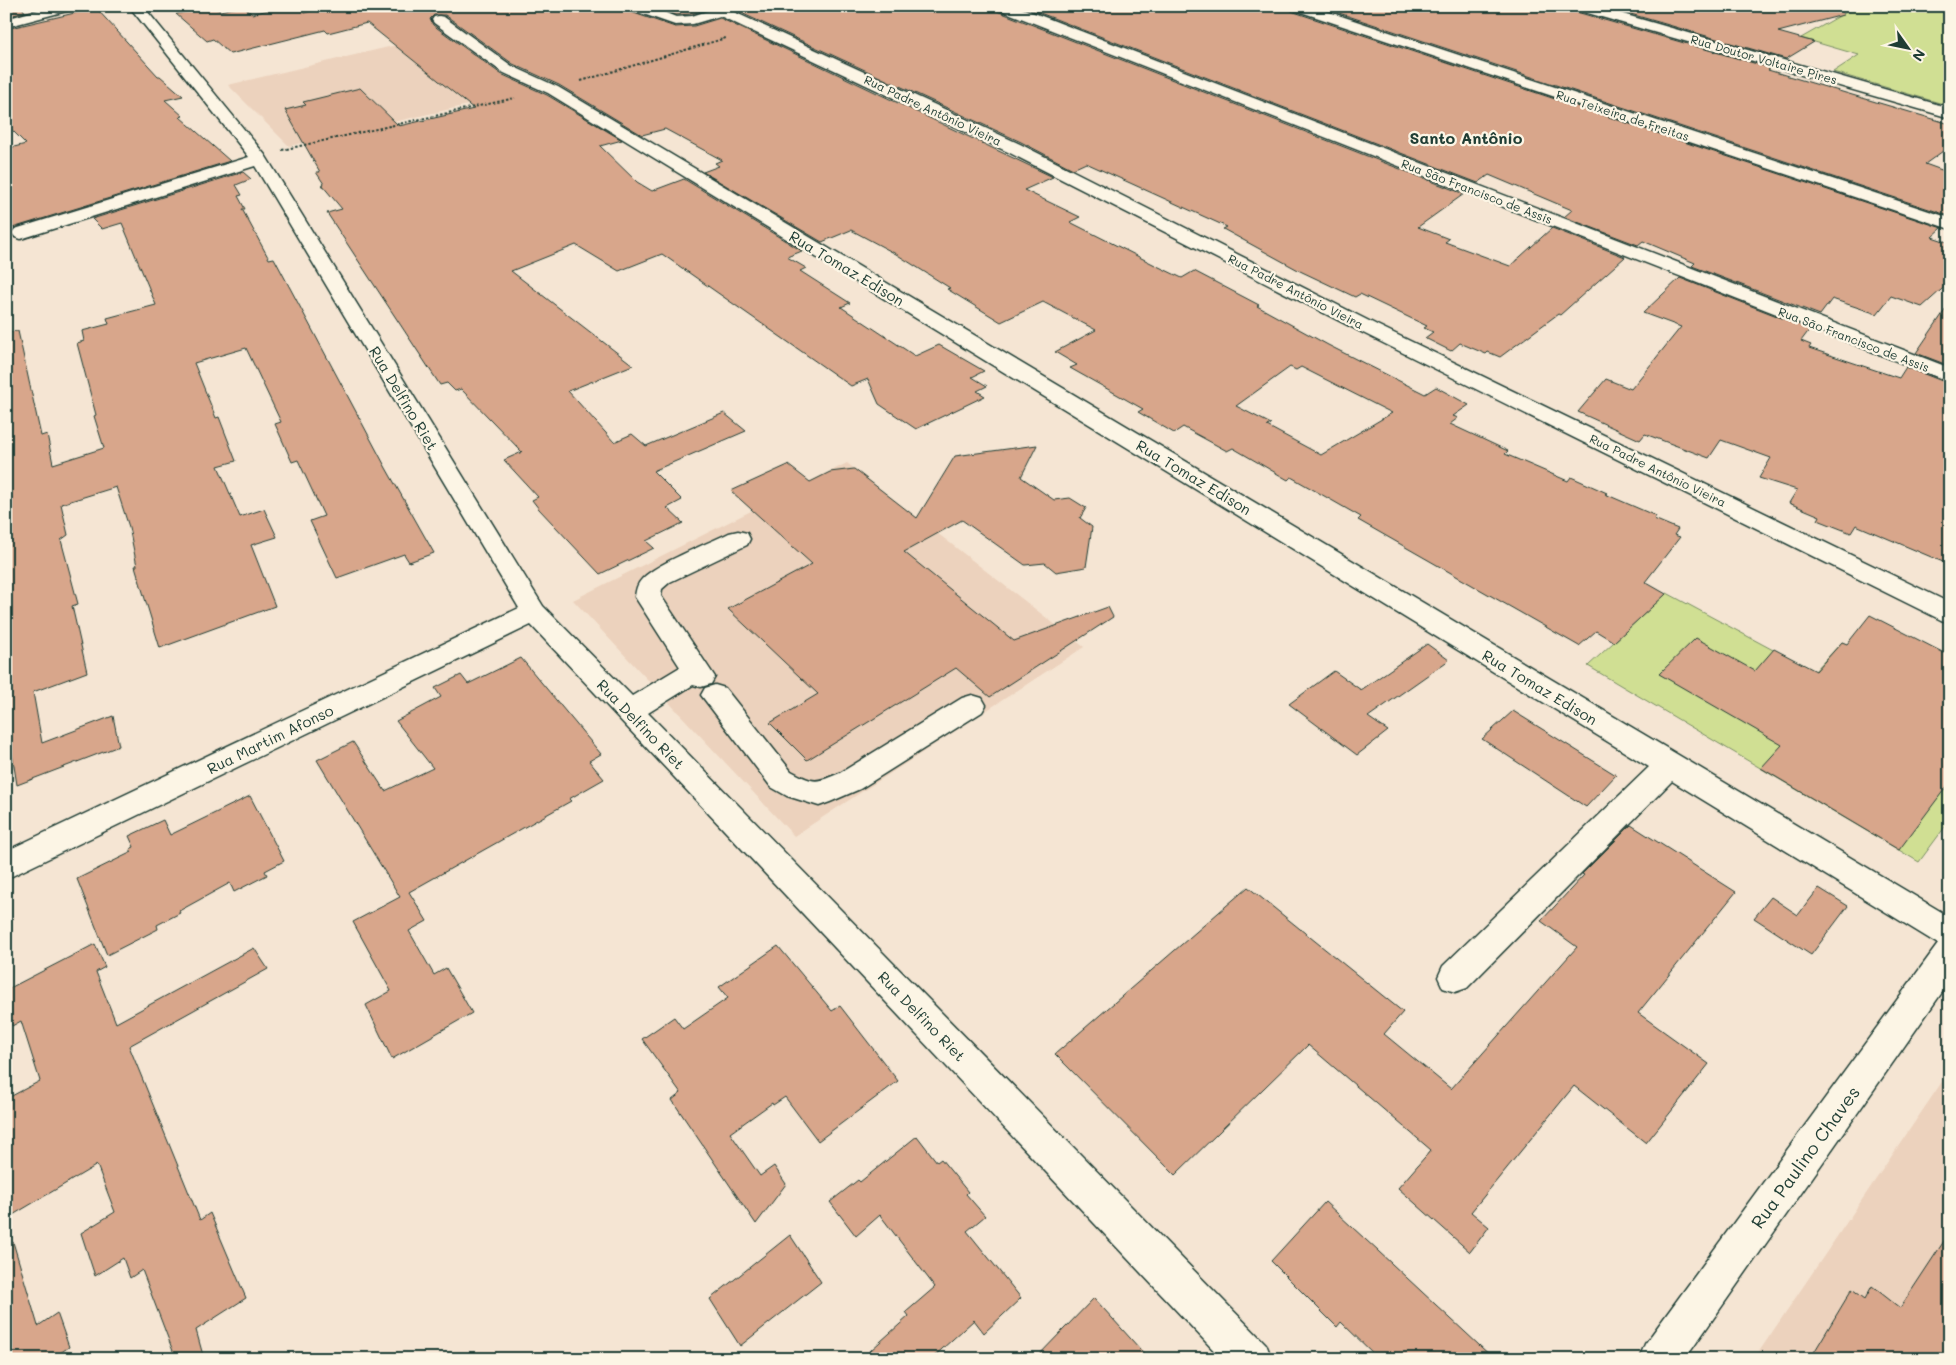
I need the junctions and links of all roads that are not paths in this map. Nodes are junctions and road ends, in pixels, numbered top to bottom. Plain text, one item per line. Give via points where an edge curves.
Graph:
1 (136, 6) edge
2 (634, 6) edge
3 (1003, 6) edge
4 (1297, 6) edge
5 (1579, 6) edge
6 (64, 7) edge
7 (730, 9) edge
8 (439, 20) dead end
9 (6, 22) edge
10 (1950, 113) edge
11 (259, 159) junction
12 (1950, 224) edge
13 (21, 233) dead end
14 (1950, 376) edge
15 (738, 539) dead end
16 (534, 612) junction
17 (1950, 614) edge
18 (704, 681) junction
19 (972, 705) dead end
20 (629, 711) junction
21 (1669, 765) junction
22 (6, 866) edge
23 (1950, 934) edge
24 (1950, 954) edge
25 (1455, 977) dead end
26 (1251, 1359) edge
27 (1660, 1359) edge

1 - 11 street, Rua Delfino Riet
2 - 7 street, Rua Padre Antônio Vieira via 675,21 693,20
3 - 14 street, Rua São Francisco de Assis
4 - 12 street, Rua Teixeira de Freitas
5 - 10 street, Rua Doutor Voltaire Pires
6 - 9 street
7 - 17 street, Rua Padre Antônio Vieira
8 - 21 street, Rua Tomaz Edison via 511,73 553,90
11 - 13 street
11 - 16 street, Rua Delfino Riet
15 - 18 street via 661,576 650,586 648,597
16 - 20 street, Rua Delfino Riet
16 - 22 street, Rua Martim Afonso
18 - 19 street via 781,779 818,794 850,781
18 - 20 street
20 - 26 street, Rua Delfino Riet
21 - 23 street, Rua Tomaz Edison
21 - 25 street
24 - 27 street, Rua Paulino Chaves

